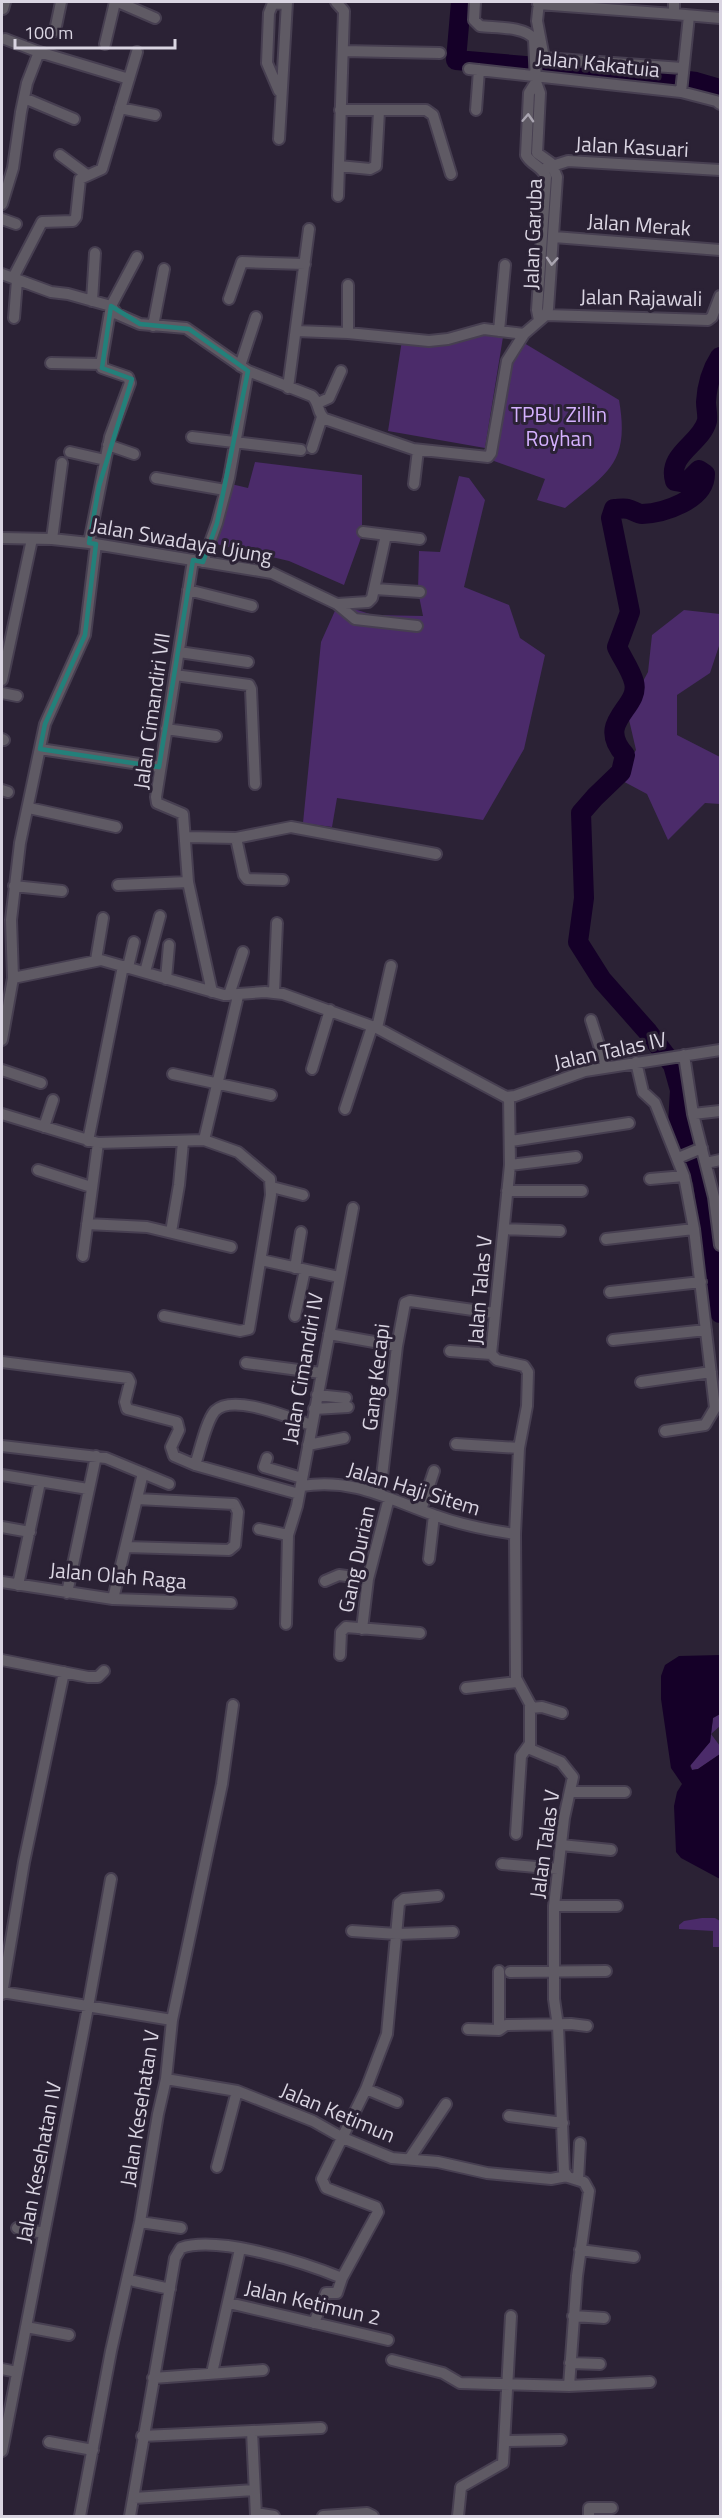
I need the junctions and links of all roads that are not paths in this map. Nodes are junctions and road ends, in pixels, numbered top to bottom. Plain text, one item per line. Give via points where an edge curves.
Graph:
1 (61, 2) edge
2 (117, 2) edge
3 (336, 2) edge
4 (475, 2) edge
5 (674, 2) edge
6 (286, 3) edge
7 (538, 3) edge
8 (674, 14) junction
9 (689, 16) junction
10 (155, 18) dead end
11 (720, 18) edge
12 (55, 31) dead end
13 (5, 39) dead end
14 (105, 44) dead end
15 (343, 51) junction
16 (39, 52) junction
17 (137, 52) dead end
18 (440, 53) dead end
19 (682, 71) junction
20 (537, 73) junction
21 (129, 79) junction
22 (681, 90) junction
23 (280, 93) junction
24 (24, 98) junction
25 (720, 104) edge
26 (120, 108) junction
27 (340, 110) junction
28 (476, 110) dead end
29 (379, 111) junction
30 (155, 115) dead end
31 (74, 119) dead end
32 (279, 139) dead end
33 (60, 155) dead end
34 (339, 166) junction
35 (548, 168) junction
36 (720, 170) edge
37 (451, 174) dead end
38 (87, 175) junction
39 (338, 196) dead end
40 (2, 204) edge
41 (2, 219) edge
42 (16, 224) dead end
43 (309, 229) dead end
44 (554, 237) junction
45 (720, 250) edge
46 (95, 253) dead end
47 (137, 257) dead end
48 (305, 264) junction
49 (505, 265) dead end
50 (164, 269) dead end
51 (2, 274) edge
52 (15, 279) junction
53 (348, 285) dead end
54 (720, 296) edge
55 (228, 299) dead end
56 (92, 301) junction
57 (111, 306) junction
58 (256, 316) dead end
59 (14, 318) dead end
60 (540, 320) junction
61 (153, 326) junction
62 (296, 331) junction
63 (499, 331) junction
64 (348, 333) junction
65 (524, 334) junction
66 (51, 363) dead end
67 (102, 364) junction
68 (244, 368) junction
69 (341, 371) dead end
70 (288, 388) junction
71 (318, 403) junction
72 (322, 417) junction
73 (192, 437) dead end
74 (235, 442) junction
75 (108, 445) junction
76 (418, 450) junction
77 (70, 452) dead end
78 (134, 454) dead end
79 (105, 460) junction
80 (62, 463) dead end
81 (156, 478) dead end
82 (414, 484) dead end
83 (225, 490) junction
84 (363, 532) dead end
85 (386, 535) junction
86 (32, 539) junction
87 (52, 539) junction
88 (420, 539) dead end
89 (2, 541) edge
90 (93, 544) junction
91 (198, 561) junction
92 (375, 589) junction
93 (188, 590) junction
94 (420, 592) dead end
95 (337, 604) junction
96 (252, 606) dead end
97 (417, 626) dead end
98 (178, 652) junction
99 (248, 662) dead end
100 (175, 675) junction
101 (2, 680) edge
102 (2, 693) edge
103 (17, 696) dead end
104 (166, 729) junction
105 (216, 736) dead end
106 (40, 749) junction
107 (159, 767) junction
108 (255, 784) dead end
109 (29, 808) junction
110 (116, 827) dead end
111 (186, 837) junction
112 (236, 838) junction
113 (436, 854) dead end
114 (284, 880) dead end
115 (188, 882) junction
116 (118, 885) dead end
117 (14, 886) junction
118 (62, 891) dead end
119 (159, 916) dead end
120 (103, 918) dead end
121 (277, 922) dead end
122 (134, 942) dead end
123 (169, 945) dead end
124 (243, 952) dead end
125 (96, 960) junction
126 (391, 966) dead end
127 (125, 967) junction
128 (145, 972) junction
129 (13, 978) junction
130 (166, 979) junction
131 (212, 992) junction
132 (274, 992) junction
133 (233, 995) junction
134 (5, 1003) edge
135 (330, 1010) junction
136 (591, 1020) dead end
137 (374, 1027) junction
138 (2, 1040) edge
139 (720, 1050) edge
140 (680, 1055) junction
141 (636, 1062) junction
142 (606, 1067) junction
143 (2, 1070) edge
144 (312, 1070) dead end
145 (173, 1074) dead end
146 (41, 1083) dead end
147 (218, 1084) junction
148 (271, 1095) dead end
149 (509, 1097) junction
150 (53, 1100) dead end
151 (345, 1109) dead end
152 (720, 1111) edge
153 (2, 1114) edge
154 (693, 1114) junction
155 (629, 1123) dead end
156 (44, 1127) junction
157 (204, 1140) junction
158 (93, 1142) junction
159 (183, 1142) junction
160 (510, 1142) junction
161 (697, 1150) junction
162 (576, 1157) dead end
163 (678, 1158) junction
164 (720, 1160) edge
165 (706, 1163) junction
166 (510, 1166) junction
167 (38, 1170) dead end
168 (684, 1176) junction
169 (650, 1179) dead end
170 (91, 1187) junction
171 (272, 1188) junction
172 (507, 1191) junction
173 (582, 1191) dead end
174 (303, 1195) dead end
175 (717, 1197) edge
176 (353, 1208) dead end
177 (87, 1224) junction
178 (504, 1229) junction
179 (694, 1229) junction
180 (560, 1231) dead end
181 (171, 1232) junction
182 (301, 1232) dead end
183 (606, 1239) dead end
184 (720, 1241) edge
185 (231, 1247) dead end
186 (83, 1256) dead end
187 (261, 1260) junction
188 (300, 1269) junction
189 (339, 1277) junction
190 (700, 1282) junction
191 (610, 1292) dead end
192 (494, 1314) junction
193 (164, 1316) dead end
194 (295, 1316) dead end
195 (706, 1330) junction
196 (329, 1334) junction
197 (613, 1340) dead end
198 (397, 1346) junction
199 (450, 1351) dead end
200 (492, 1354) junction
201 (2, 1362) edge
202 (246, 1363) dead end
203 (711, 1372) junction
204 (321, 1373) junction
205 (641, 1382) dead end
206 (317, 1395) junction
207 (314, 1409) junction
208 (311, 1425) junction
209 (665, 1431) dead end
210 (344, 1438) dead end
211 (456, 1444) dead end
212 (308, 1445) junction
213 (2, 1446) edge
214 (519, 1448) junction
215 (96, 1456) junction
216 (267, 1458) dead end
217 (195, 1465) junction
218 (434, 1472) dead end
219 (143, 1473) junction
220 (2, 1475) edge
221 (40, 1482) junction
222 (169, 1484) dead end
223 (301, 1486) junction
224 (88, 1489) junction
225 (385, 1496) junction
226 (137, 1499) junction
227 (421, 1510) junction
228 (434, 1515) junction
229 (2, 1527) edge
230 (259, 1529) dead end
231 (30, 1532) junction
232 (515, 1534) junction
233 (288, 1535) junction
234 (126, 1547) junction
235 (429, 1559) dead end
236 (368, 1579) junction
237 (325, 1581) dead end
238 (2, 1582) edge
239 (18, 1585) junction
240 (67, 1593) junction
241 (113, 1599) junction
242 (231, 1603) dead end
243 (286, 1624) dead end
244 (362, 1629) junction
245 (420, 1633) dead end
246 (340, 1655) dead end
247 (2, 1660) edge
248 (104, 1671) dead end
249 (64, 1672) junction
250 (517, 1682) junction
251 (466, 1688) dead end
252 (234, 1705) dead end
253 (530, 1708) junction
254 (562, 1713) dead end
255 (529, 1745) junction
256 (570, 1792) junction
257 (625, 1792) dead end
258 (516, 1834) dead end
259 (561, 1845) junction
260 (611, 1850) dead end
261 (502, 1864) dead end
262 (558, 1869) junction
263 (111, 1879) dead end
264 (438, 1896) dead end
265 (554, 1906) junction
266 (617, 1906) dead end
267 (352, 1931) dead end
268 (453, 1932) dead end
269 (397, 1934) junction
270 (606, 1971) dead end
271 (554, 1974) junction
272 (2, 1993) edge
273 (88, 2007) junction
274 (172, 2020) junction
275 (558, 2026) junction
276 (587, 2026) dead end
277 (468, 2029) dead end
278 (499, 2030) junction
279 (166, 2079) junction
280 (366, 2089) junction
281 (237, 2091) junction
282 (397, 2102) dead end
283 (446, 2104) dead end
284 (509, 2116) dead end
285 (563, 2123) junction
286 (343, 2138) junction
287 (580, 2143) dead end
288 (410, 2158) junction
289 (217, 2167) dead end
290 (567, 2176) junction
291 (578, 2180) junction
292 (140, 2222) junction
293 (16, 2228) dead end
294 (181, 2228) dead end
295 (44, 2233) junction
296 (240, 2250) junction
297 (580, 2250) junction
298 (634, 2258) dead end
299 (342, 2278) junction
300 (134, 2281) dead end
301 (170, 2289) junction
302 (229, 2303) junction
303 (511, 2316) dead end
304 (573, 2316) junction
305 (604, 2318) dead end
306 (314, 2322) junction
307 (26, 2327) junction
308 (69, 2335) dead end
309 (388, 2340) dead end
310 (392, 2360) dead end
311 (570, 2363) junction
312 (600, 2364) dead end
313 (2, 2369) edge
314 (263, 2370) dead end
315 (17, 2372) junction
316 (212, 2373) junction
317 (153, 2378) junction
318 (650, 2382) dead end
319 (507, 2386) junction
320 (569, 2386) junction
321 (321, 2428) dead end
322 (252, 2431) junction
323 (142, 2436) junction
324 (561, 2440) dead end
325 (506, 2441) junction
326 (49, 2442) dead end
327 (93, 2450) junction
328 (2, 2451) edge
329 (254, 2490) junction
330 (134, 2498) junction
331 (612, 2508) dead end
332 (256, 2515) edge
333 (80, 2517) edge
334 (130, 2517) edge
335 (274, 2517) edge
336 (323, 2517) edge
337 (373, 2517) edge
338 (458, 2517) edge
339 (589, 2517) edge

1 - 12 street
2 - 10 street
2 - 14 street
3 - 15 street via 344,11
4 - 20 street via 474,20 480,26 531,34
5 - 8 street
6 - 23 street
6 - 23 street via 273,3 269,13 267,63
7 - 8 street
7 - 19 street via 544,58
8 - 9 street
9 - 11 street
9 - 19 street
13 - 16 street
15 - 18 street
15 - 27 street
16 - 21 street
16 - 24 street
17 - 21 street
19 - 22 street
20 - 22 street, Jalan Kakatuia
20 - 28 street, Jalan Kakatuia via 474,69
20 - 35 street, Jalan Garuba via 537,153
21 - 26 street
22 - 25 street, Jalan Kakatuia
23 - 32 street
24 - 31 street
24 - 40 street via 13,168
26 - 30 street
26 - 38 street via 102,169
27 - 29 street
27 - 34 street
29 - 34 street via 376,166
29 - 37 street via 430,112
33 - 38 street
34 - 39 street
35 - 36 street, Jalan Kasuari via 568,161
35 - 44 street, Jalan Garuba via 556,177
35 - 60 street, Jalan Garuba via 537,310
38 - 52 street via 80,179 74,221 42,222
41 - 42 street
43 - 48 street
44 - 45 street, Jalan Merak
44 -> 60 street, Jalan Garuba via 548,309
46 - 56 street
47 - 57 street
48 - 55 street via 242,262
48 - 62 street
49 - 63 street
50 - 61 street
51 - 52 street
52 - 56 street
52 - 59 street
53 - 64 street
54 - 60 street, Jalan Rajawali via 708,320
56 - 57 street
57 - 61 street via 129,320
57 - 67 street
58 - 68 street, Jalan Cimandiri VII
60 - 65 street
61 - 68 street via 189,329
62 - 64 street
62 - 70 street
63 - 64 street via 478,330 429,340
63 - 65 street
65 - 76 street via 507,361 489,456
66 - 67 street
67 - 75 street via 102,368 130,380
68 - 70 street
68 - 74 street, Jalan Cimandiri VII
69 - 71 street via 329,398
70 - 71 street via 312,396
71 - 72 street
72 - 74 street via 306,449
72 - 76 street
73 - 74 street
74 - 83 street, Jalan Cimandiri VII
75 - 78 street
75 - 79 street
76 - 82 street
77 - 79 street
79 - 90 street
80 - 87 street
81 - 83 street
83 - 91 street, Jalan Cimandiri VII via 218,523
84 - 85 street
85 - 88 street
85 - 92 street
86 - 87 street, Jalan Swadaya Ujung
86 - 89 street, Jalan Swadaya Ujung
86 - 101 street
87 - 90 street, Jalan Swadaya Ujung
90 - 91 street, Jalan Swadaya Ujung
90 - 106 street via 85,635 45,724
91 - 93 street, Jalan Cimandiri VII
91 - 95 street, Jalan Swadaya Ujung via 272,573
92 - 94 street
92 - 95 street via 368,602
93 - 96 street
93 - 98 street, Jalan Cimandiri VII
95 - 97 street, Jalan Swadaya Ujung via 355,619
98 - 99 street
98 - 100 street, Jalan Cimandiri VII
100 - 104 street, Jalan Cimandiri VII
100 - 108 street via 249,685
102 - 103 street
104 - 105 street
104 - 107 street, Jalan Cimandiri VII
106 - 107 street
106 - 109 street
107 - 111 street, Jalan Cimandiri VII via 157,802 183,814
109 - 110 street
109 - 117 street
111 - 112 street
111 - 115 street, Jalan Cimandiri VII
112 - 113 street via 299,827
112 - 114 street via 247,879
115 - 116 street
115 - 131 street, Jalan Cimandiri VII
117 - 118 street
117 - 129 street via 10,931
119 - 128 street
120 - 125 street
121 - 132 street
122 - 127 street
123 - 130 street
124 - 133 street
125 - 127 street
125 - 129 street
126 - 137 street
127 - 128 street
127 - 158 street
128 - 130 street
129 - 134 street
130 - 131 street
131 - 133 street
132 - 133 street
132 - 135 street
133 - 147 street
134 - 138 street
135 - 137 street
135 - 144 street
136 - 142 street
137 - 149 street
137 - 151 street
139 - 140 street, Jalan Talas IV
140 - 141 street, Jalan Talas IV
140 - 154 street
141 - 142 street, Jalan Talas IV
141 - 163 street via 643,1092 655,1103
142 - 149 street, Jalan Talas IV via 556,1079
143 - 146 street
145 - 147 street
147 - 148 street
147 - 157 street
149 - 160 street, Jalan Talas V
150 - 156 street
152 - 154 street
153 - 156 street
154 - 161 street
155 - 160 street
156 - 158 street
157 - 159 street
157 - 171 street via 238,1152 270,1179
158 - 159 street
158 - 170 street
159 - 181 street
160 - 166 street, Jalan Talas V
161 - 163 street
161 - 165 street
162 - 166 street
163 - 168 street
164 - 165 street
165 - 175 street
166 - 172 street, Jalan Talas V
167 - 170 street
168 - 169 street
168 - 179 street
170 - 177 street
171 - 174 street
171 - 187 street
172 - 173 street
172 - 178 street, Jalan Talas V
175 - 184 street
176 - 189 street
177 - 181 street
177 - 186 street
178 - 180 street
178 - 192 street, Jalan Talas V
179 - 183 street
179 - 190 street
181 - 185 street
182 - 188 street
187 - 188 street, Jalan Cimandiri IV
187 - 193 street via 249,1329 240,1331
188 - 189 street, Jalan Cimandiri IV
188 - 194 street
189 - 196 street, Jalan Cimandiri IV
190 - 191 street
190 - 195 street
192 - 198 street, Gang Kecapi via 407,1301 403,1305
192 - 200 street, Jalan Talas V
195 - 197 street
195 - 203 street
196 - 198 street
196 - 204 street, Jalan Cimandiri IV
198 - 225 street, Gang Kecapi
199 - 200 street
200 - 214 street, Jalan Talas V via 524,1366 528,1372 527,1406
201 - 217 street, Jalan Haji Sitem via 128,1378 127,1408 177,1422 179,1430 171,1452
202 - 204 street
203 - 205 street
203 - 209 street via 715,1408 705,1425
204 - 206 street, Jalan Cimandiri IV
206 - 207 street, Jalan Cimandiri IV
206 - 207 street via 347,1403
207 - 208 street, Jalan Cimandiri IV
208 - 212 street, Jalan Cimandiri IV
208 - 217 street via 246,1405 221,1408 212,1418
210 - 212 street
211 - 214 street
212 - 223 street, Jalan Cimandiri IV
213 - 215 street
214 - 232 street, Jalan Talas V
215 - 219 street
215 - 224 street
216 - 223 street via 264,1467
217 - 223 street, Jalan Haji Sitem
218 - 227 street
219 - 222 street
219 - 226 street
220 - 221 street
221 - 224 street
221 - 231 street
223 - 225 street, Jalan Haji Sitem via 326,1482
223 - 233 street, Jalan Cimandiri IV
224 - 240 street
225 - 227 street, Jalan Haji Sitem
225 - 236 street, Gang Durian
226 - 234 street
226 - 234 street via 234,1504 238,1512 235,1545 228,1550
227 - 228 street, Jalan Haji Sitem
228 - 232 street, Jalan Haji Sitem via 478,1529
228 - 235 street
229 - 231 street
230 - 233 street
231 - 239 street
232 - 250 street, Jalan Talas V
233 - 243 street, Jalan Cimandiri IV
234 - 241 street
236 - 237 street via 339,1575
236 - 244 street, Gang Durian
238 - 239 street, Jalan Olah Raga
239 - 240 street, Jalan Olah Raga
240 - 241 street, Jalan Olah Raga
241 - 242 street, Jalan Olah Raga
244 - 245 street
244 - 246 street via 342,1630
247 - 249 street
248 - 249 street via 96,1678
249 - 272 street via 24,1862
250 - 251 street
250 - 253 street, Jalan Talas V
252 - 274 street, Jalan Kesehatan V via 222,1784
253 - 254 street
253 - 255 street, Jalan Talas V
255 - 256 street, Jalan Talas V via 531,1750 566,1766 573,1777
255 - 258 street via 521,1756
256 - 257 street
256 - 259 street, Jalan Talas V
259 - 260 street
259 - 262 street, Jalan Talas V
261 - 262 street
262 - 265 street, Jalan Talas V
263 - 273 street, Jalan Kesehatan IV
264 - 269 street via 400,1900
265 - 266 street
265 - 271 street, Jalan Talas V
267 - 269 street
268 - 269 street
269 - 280 street via 387,2034
270 - 271 street
271 - 275 street, Jalan Talas V
271 - 278 street via 505,1972
272 - 273 street
273 - 274 street
273 - 295 street, Jalan Kesehatan IV
274 - 279 street, Jalan Kesehatan V
275 - 276 street
275 - 278 street via 506,2025
275 - 285 street, Jalan Talas V
277 - 278 street
279 - 281 street, Jalan Ketimun
279 - 292 street, Jalan Kesehatan V
280 - 282 street
280 - 286 street
281 - 286 street, Jalan Ketimun via 313,2121
281 - 289 street
283 - 288 street
284 - 285 street
285 - 290 street, Jalan Talas V
286 - 288 street, Jalan Ketimun via 388,2157
286 - 299 street via 322,2179 323,2185 376,2207 378,2212
287 - 291 street
288 - 290 street, Jalan Ketimun via 487,2173 550,2179
290 - 291 street
291 - 297 street via 589,2191
292 - 294 street
292 - 327 street, Jalan Kesehatan V
293 - 295 street
295 - 307 street, Jalan Kesehatan IV
296 - 299 street via 319,2268
296 - 301 street via 193,2245 181,2248 175,2258
296 - 302 street
297 - 298 street
297 - 304 street
299 - 306 street via 337,2293 327,2293
300 - 301 street
301 - 317 street
302 - 306 street, Jalan Ketimun 2
302 - 316 street
303 - 319 street
304 - 305 street
304 - 311 street
306 - 309 street, Jalan Ketimun 2
307 - 308 street
307 - 315 street, Jalan Kesehatan IV
310 - 319 street via 439,2372 460,2383
311 - 312 street
311 - 320 street
313 - 315 street
314 - 316 street
315 - 328 street, Jalan Kesehatan IV
316 - 317 street
317 - 323 street
318 - 320 street
319 - 320 street
319 - 325 street
321 - 322 street
322 - 323 street
322 - 329 street
323 - 330 street
324 - 325 street
325 - 338 street via 502,2465 460,2487
326 - 327 street
327 - 333 street, Jalan Kesehatan V
329 - 330 street
329 - 332 street
330 - 334 street
331 - 339 street via 589,2508
332 - 335 street
336 - 337 street via 367,2513

